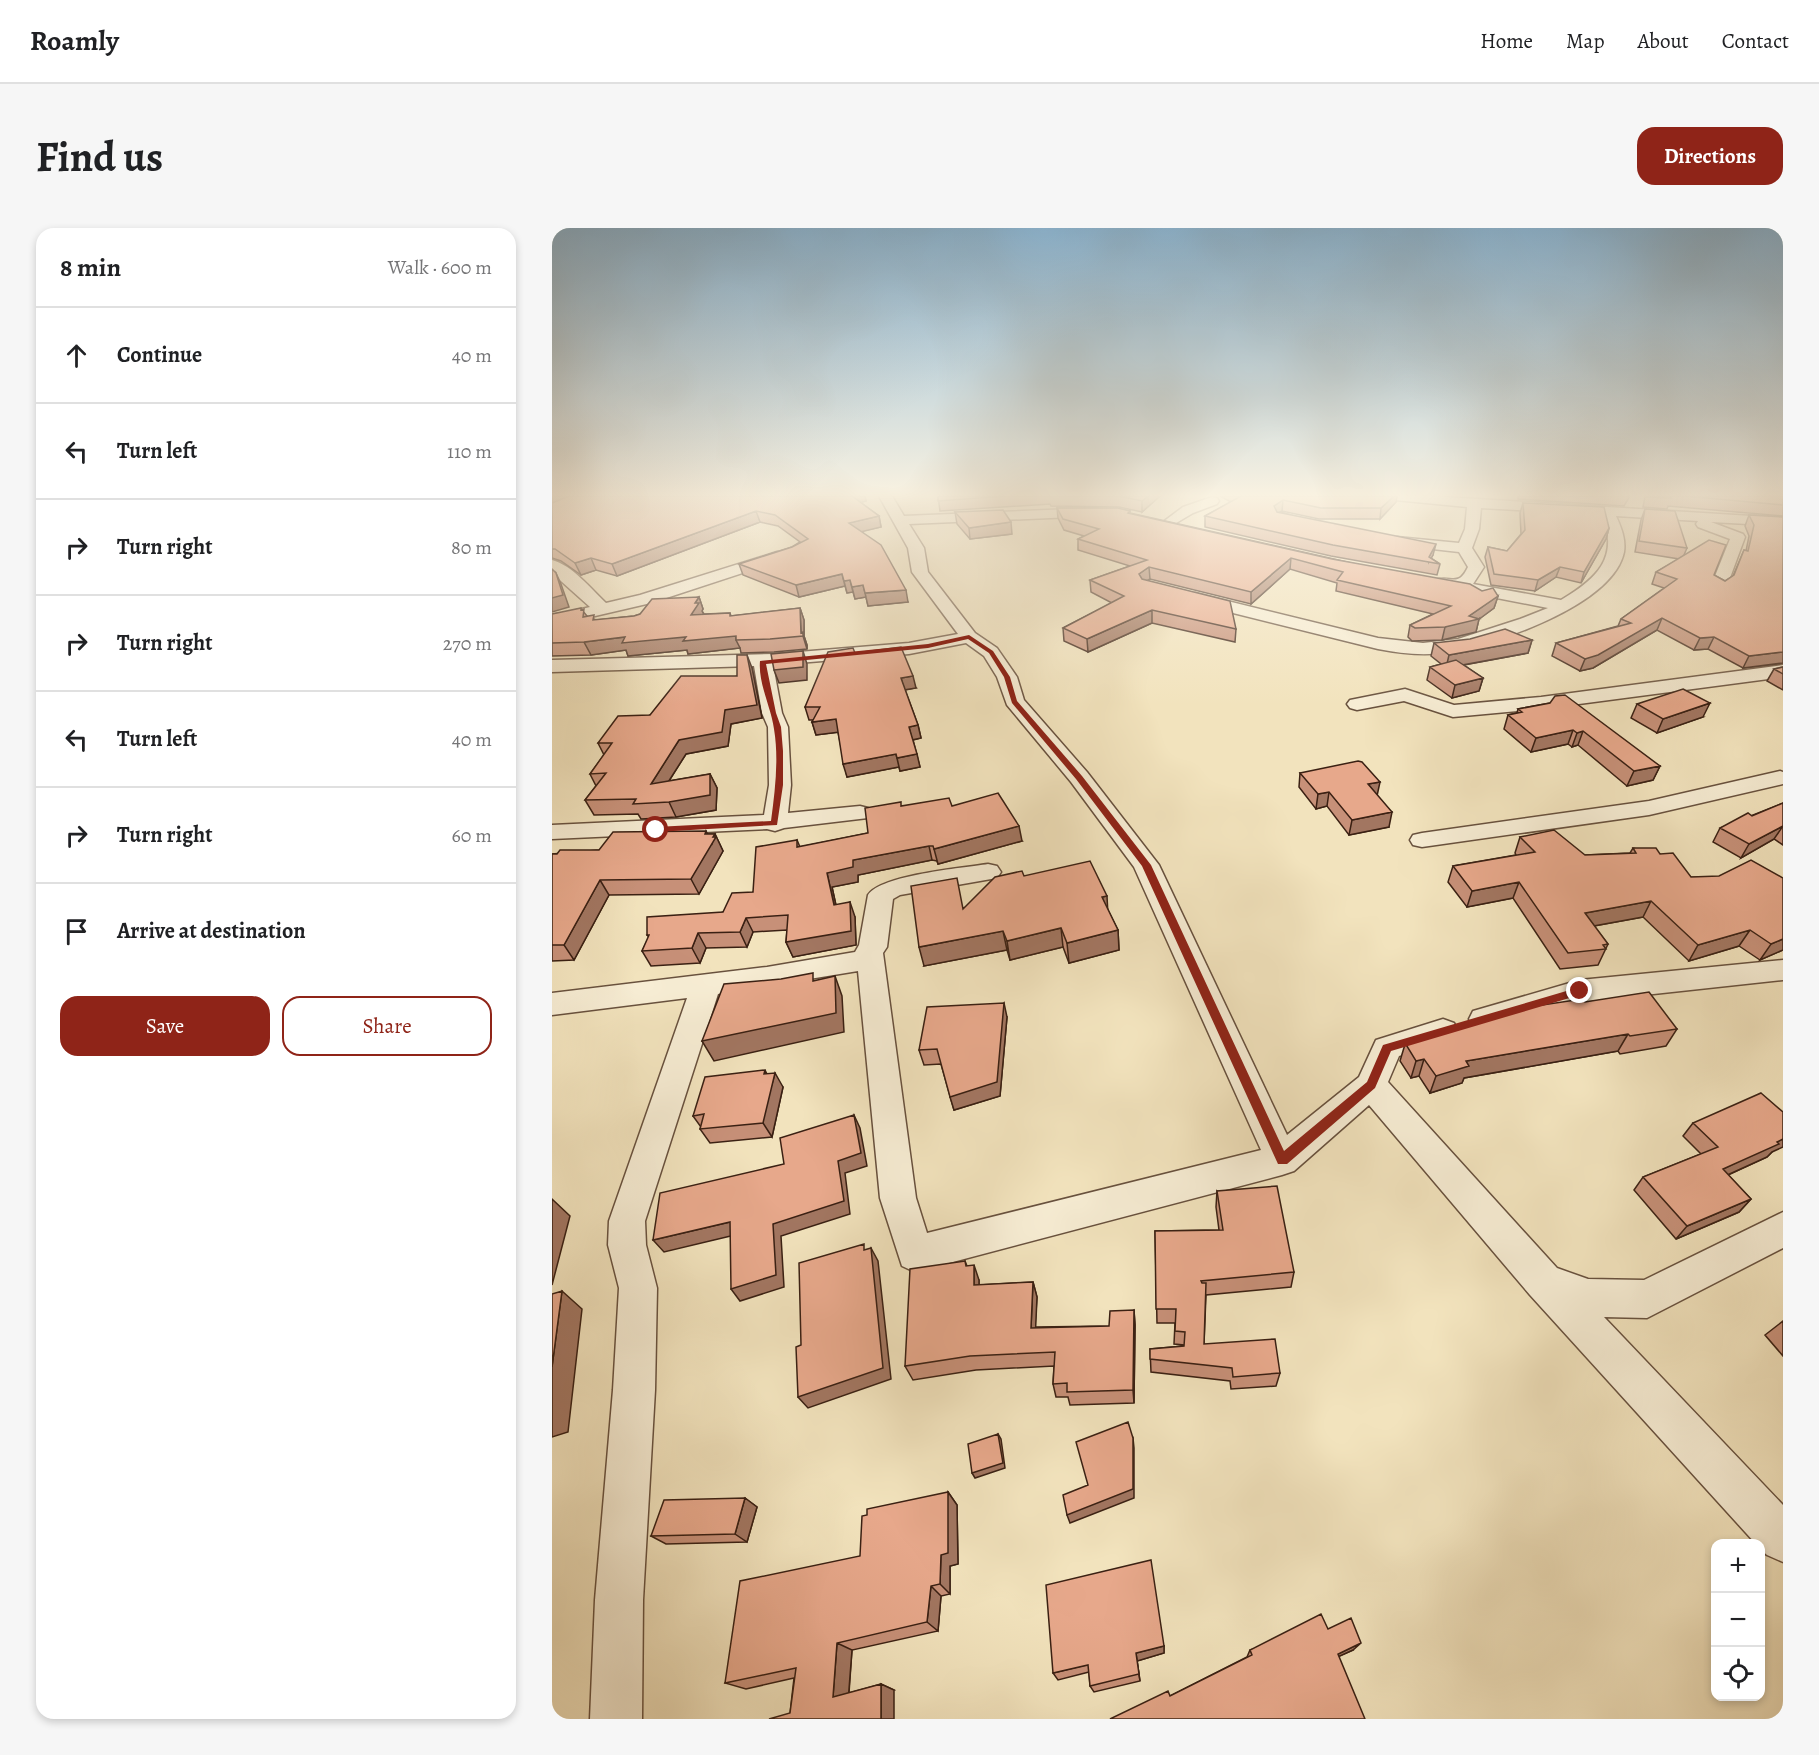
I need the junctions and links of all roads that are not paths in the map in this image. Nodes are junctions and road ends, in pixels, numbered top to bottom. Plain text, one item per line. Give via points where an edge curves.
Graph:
1 (552, 565) edge
2 (749, 566) edge
3 (919, 566) edge
4 (1475, 566) edge
5 (1611, 566) edge
6 (1727, 566) edge
7 (1424, 580) edge
8 (1458, 586) junction
9 (1719, 586) edge
10 (1182, 594) edge
11 (1565, 606) junction
12 (603, 610) junction
13 (552, 621) edge
14 (969, 637) junction
15 (763, 662) junction
16 (552, 666) edge
17 (1783, 671) edge
18 (1357, 704) dead end
19 (1782, 779) edge
20 (860, 813) dead end
21 (775, 824) junction
22 (552, 832) edge
23 (1422, 840) dead end
24 (988, 872) dead end
25 (870, 954) junction
26 (1783, 970) edge
27 (706, 985) junction
28 (552, 1005) edge
29 (1371, 1085) junction
30 (1282, 1160) junction
31 (1783, 1229) edge
32 (1544, 1282) junction
33 (1783, 1539) edge
34 (616, 1719) edge

1 - 12 street
2 - 12 street
3 - 14 street
4 - 8 street via 1470,579
5 - 11 street
6 - 9 street
7 - 8 street
8 - 11 street
10 - 11 street via 1360,639 1425,649 1451,646 1525,624
12 - 13 street
14 - 15 street via 928,646
14 - 30 street via 991,652 1007,677 1014,701 1146,865
15 - 16 street
15 - 21 street via 778,727 780,785
17 - 18 street via 1453,711 1405,695
19 - 23 street via 1649,808
20 - 21 street
21 - 22 street
24 - 25 street via 884,892
25 - 27 street via 851,963
25 - 30 street via 898,1198 915,1254
26 - 29 street via 1580,991 1387,1048
27 - 28 street
27 - 34 street via 627,1221 627,1245 638,1288 619,1600
29 - 30 street
29 - 32 street
31 - 32 street via 1647,1299 1588,1298
32 - 33 street

